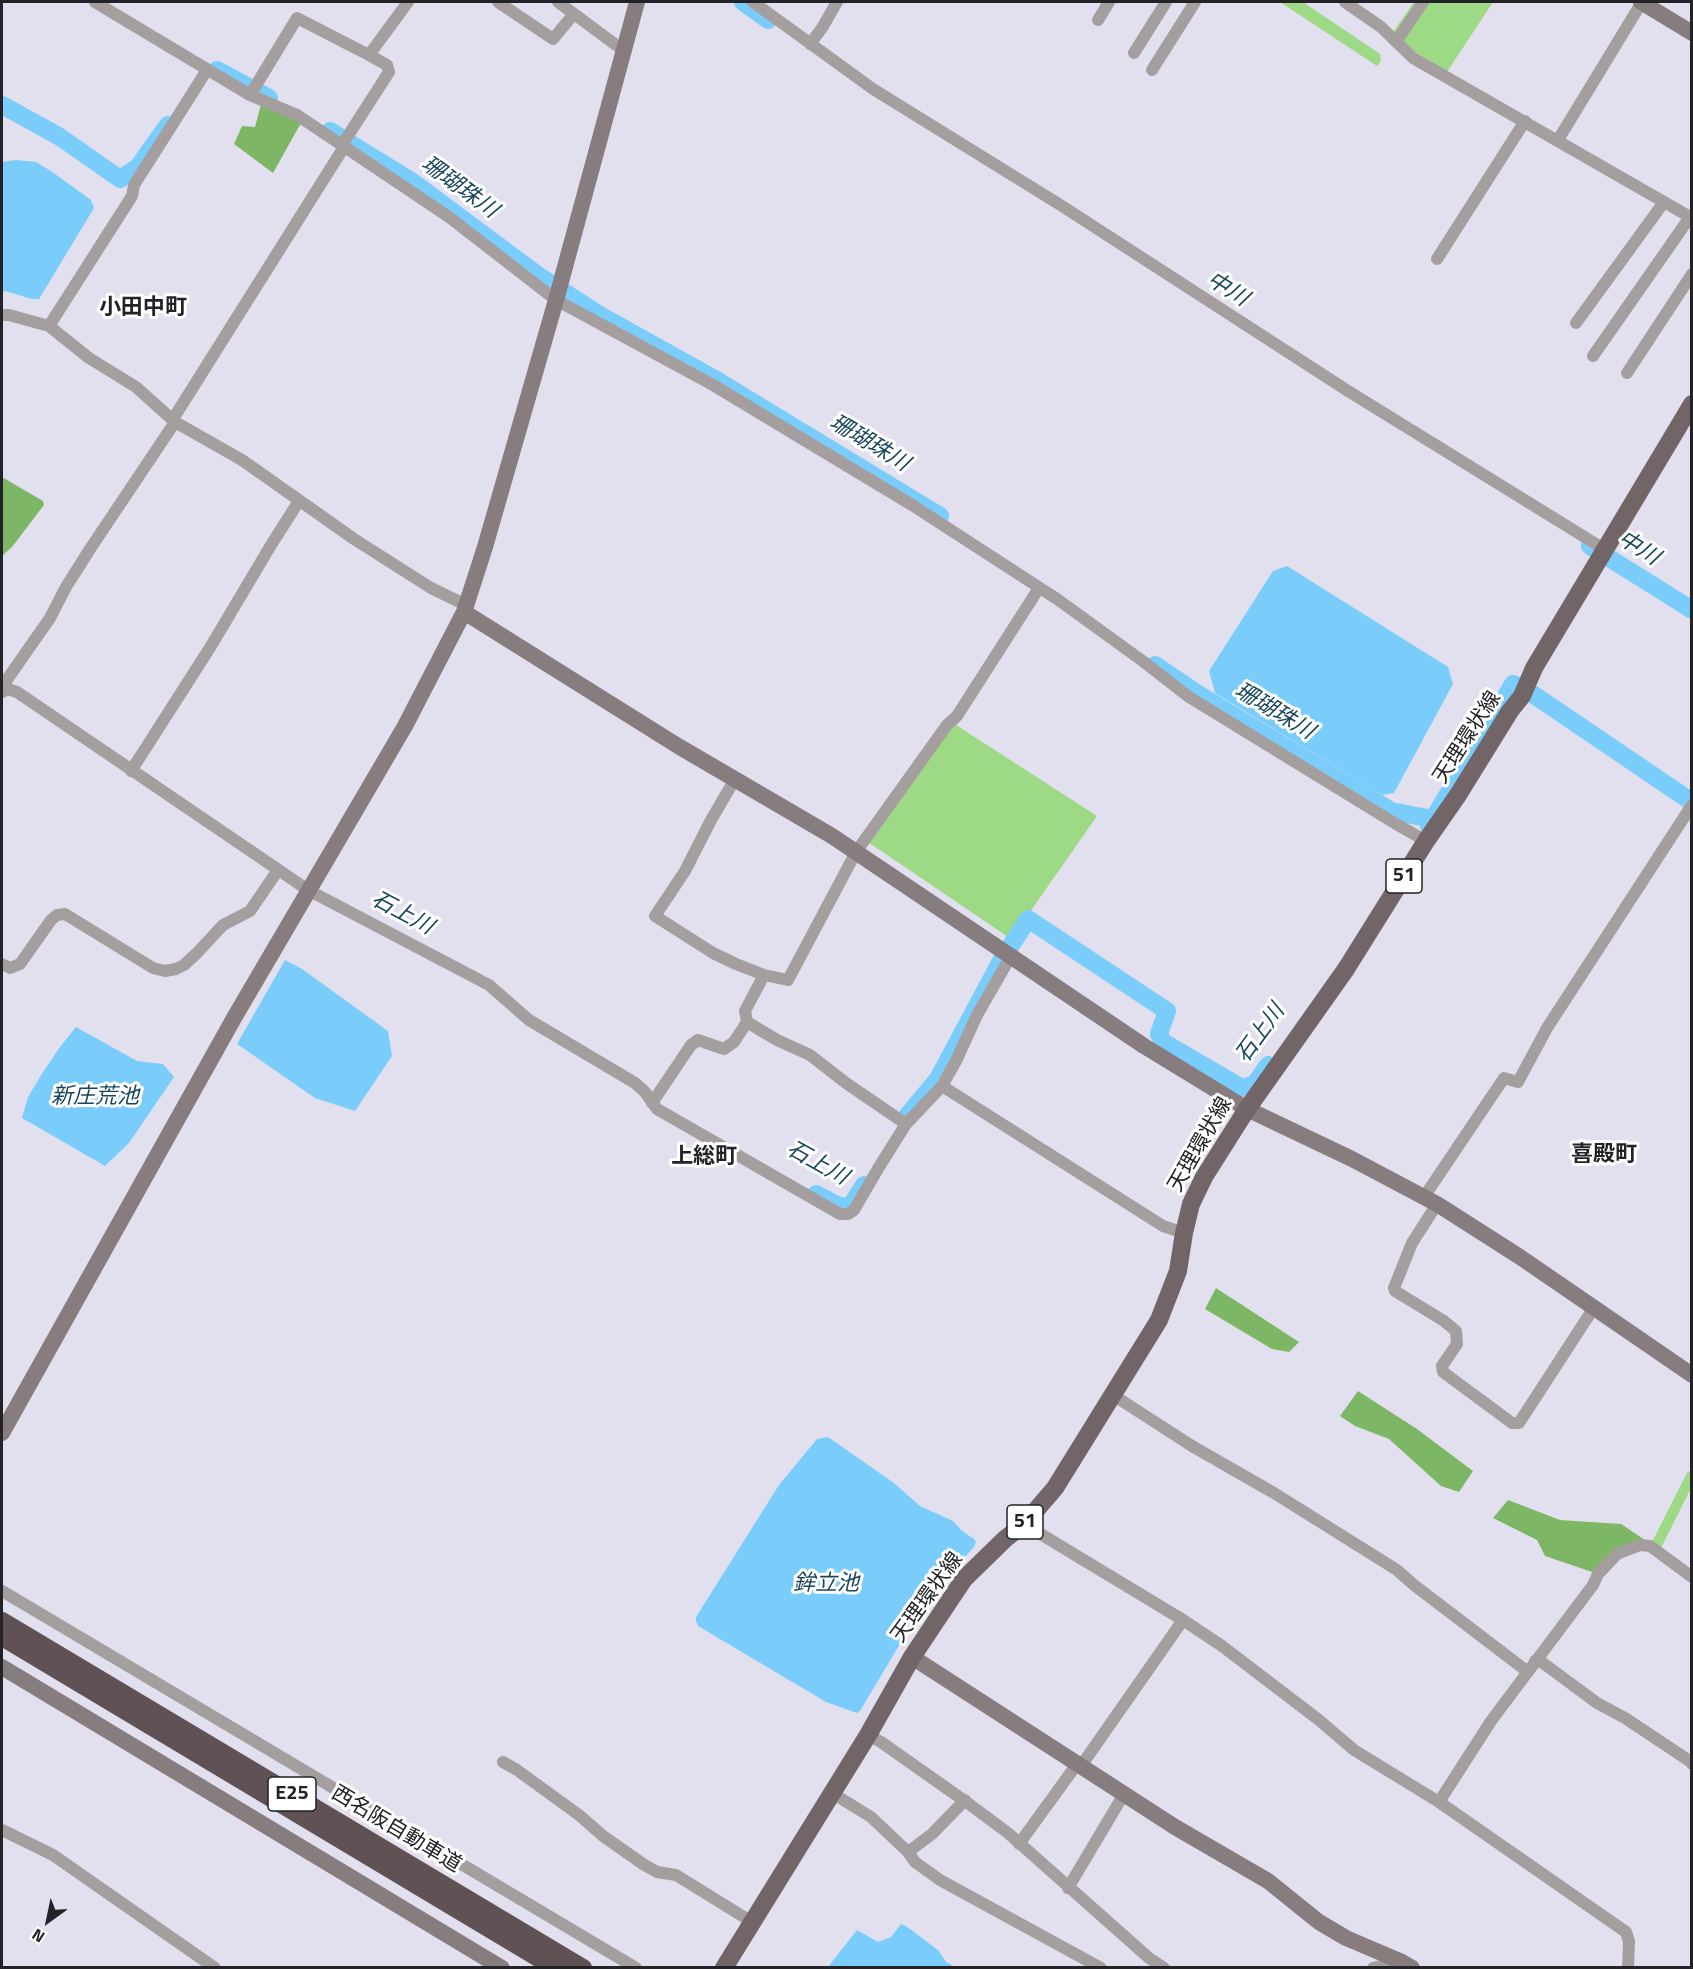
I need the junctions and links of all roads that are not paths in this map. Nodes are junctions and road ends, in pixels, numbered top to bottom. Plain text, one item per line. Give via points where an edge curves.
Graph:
1 (95, 2) edge
2 (408, 2) edge
3 (498, 2) edge
4 (558, 2) edge
5 (637, 2) edge
6 (753, 2) edge
7 (837, 2) edge
8 (1109, 2) edge
9 (1166, 2) edge
10 (1195, 2) edge
11 (1345, 2) edge
12 (1422, 2) edge
13 (1642, 2) edge
14 (573, 15) junction
15 (1098, 20) dead end
16 (1692, 33) edge
17 (1396, 42) junction
18 (810, 44) junction
19 (624, 51) junction
20 (1134, 53) dead end
21 (369, 55) junction
22 (207, 70) junction
23 (1152, 70) dead end
24 (250, 94) junction
25 (1525, 121) junction
26 (1558, 140) junction
27 (343, 146) junction
28 (1664, 202) junction
29 (1691, 218) edge
30 (1437, 259) dead end
31 (1692, 274) edge
32 (556, 300) junction
33 (2, 315) edge
34 (1576, 322) dead end
35 (49, 326) junction
36 (1593, 356) dead end
37 (1627, 373) dead end
38 (1692, 404) edge
39 (174, 420) junction
40 (299, 501) junction
41 (1601, 554) junction
42 (1040, 588) junction
43 (465, 608) junction
44 (4, 691) edge
45 (131, 771) junction
46 (735, 779) junction
47 (1690, 808) edge
48 (1426, 841) junction
49 (856, 852) junction
50 (278, 870) junction
51 (308, 890) junction
52 (1011, 956) junction
53 (2, 964) edge
54 (764, 975) junction
55 (747, 1022) junction
56 (942, 1086) junction
57 (652, 1103) junction
58 (1247, 1109) junction
59 (903, 1122) junction
60 (1431, 1200) junction
61 (1184, 1233) junction
62 (1593, 1309) junction
63 (1692, 1375) edge
64 (1113, 1395) junction
65 (2, 1433) edge
66 (1024, 1524) junction
67 (1692, 1577) edge
68 (2, 1591) edge
69 (1183, 1620) junction
70 (2, 1621) edge
71 (2, 1637) edge
72 (912, 1657) junction
73 (2, 1667) edge
74 (1531, 1667) junction
75 (868, 1735) junction
76 (502, 1762) dead end
77 (1692, 1764) edge
78 (1079, 1765) junction
79 (832, 1792) junction
80 (1124, 1794) junction
81 (965, 1800) junction
82 (1439, 1802) junction
83 (2, 1830) edge
84 (1020, 1844) junction
85 (908, 1852) junction
86 (1068, 1888) junction
87 (752, 1922) junction
88 (1406, 1964) edge
89 (215, 1968) edge
90 (502, 1968) edge
91 (555, 1968) edge
92 (583, 1968) edge
93 (636, 1968) edge
94 (724, 1968) edge
95 (1101, 1968) edge
96 (1164, 1968) edge
97 (1373, 1968) edge
98 (1628, 1968) edge

1 - 22 street
2 - 21 street
3 - 14 street via 553,39
4 - 14 street
5 - 19 street
6 - 18 street
7 - 18 street
8 - 15 street
9 - 20 street
10 - 23 street
11 - 17 street
12 - 17 street
13 - 16 street
13 - 26 street
14 - 19 street
17 - 25 street via 1413,58
18 - 41 street via 873,89 1062,206
19 - 32 street
21 - 24 street via 297,18
21 - 27 street via 387,65 389,72
22 - 24 street
22 - 35 street
24 - 27 street via 297,115
25 - 26 street
25 - 30 street
26 - 28 street
27 - 32 street via 449,217
27 - 39 street
28 - 29 street
28 - 34 street
29 - 36 street
31 - 37 street
32 - 42 street via 713,385 912,505
32 - 43 street
33 - 35 street
35 - 39 street via 89,358 136,387
38 - 41 main road, 天理環状線 / 51
39 - 40 street via 242,460
39 - 44 street via 6,681
40 - 43 street
40 - 45 street
41 - 48 main road, 天理環状線 / 51 via 1524,690
42 - 48 street via 1189,697
42 - 49 street via 957,716
43 - 46 street
43 - 51 street via 405,726
44 - 45 street via 17,692
45 - 50 street
46 - 49 street
46 - 54 street via 685,871 655,916 712,953
47 - 60 street via 1553,1019 1518,1082 1504,1078
48 - 58 main road, 天理環状線 / 51 via 1346,969
49 - 52 street
49 - 54 street via 788,980
50 - 51 street
50 - 53 street via 250,911 223,925 176,969 153,968 65,914 51,920 16,967
51 - 57 street via 489,985 529,1020 635,1083
51 - 65 street
52 - 56 street
52 - 58 street via 1144,1046
54 - 55 street via 745,1011
55 - 57 street via 734,1042 724,1049 698,1040 691,1045
55 - 59 street via 810,1055
56 - 59 street
56 - 61 street via 1163,1226
57 - 59 street via 840,1214 854,1210
58 - 60 street
58 - 61 main road, 天理環状線 / 51 via 1204,1177 1191,1204
60 - 62 street
60 - 62 street via 1395,1291 1455,1331 1457,1344 1442,1366 1443,1372 1512,1423 1519,1423
61 - 64 main road, 天理環状線 / 51 via 1178,1271 1160,1320
62 - 63 street
64 - 66 main road, 天理環状線 / 51 via 1055,1488
64 - 74 street via 1397,1570 1488,1640
66 - 69 street
66 - 72 main road, 天理環状線 / 51 via 964,1579
67 - 74 street via 1650,1546 1640,1545 1617,1554 1598,1574
68 - 93 street
69 - 78 street
69 - 82 street via 1354,1750
70 - 92 highway, 西名阪自動車道 / E25
71 - 91 highway, 西名阪自動車道 / E25
72 - 75 main road, 天理環状線 / 51
72 - 78 street
73 - 90 street
74 - 77 street via 1543,1663
74 - 82 street
75 - 79 main road, 天理環状線 / 51
75 - 81 street
76 - 87 street via 644,1864 657,1872 676,1875
78 - 80 street
78 - 84 street
79 - 85 street via 871,1817
79 - 87 main road, 天理環状線 / 51
80 - 86 street
80 - 88 street via 1268,1881 1319,1922
81 - 84 street
81 - 85 street
82 - 98 street via 1626,1932
83 - 89 street via 53,1855
84 - 86 street
85 - 95 street via 940,1880
86 - 96 street
87 - 94 main road, 天理環状線 / 51
88 - 97 street

